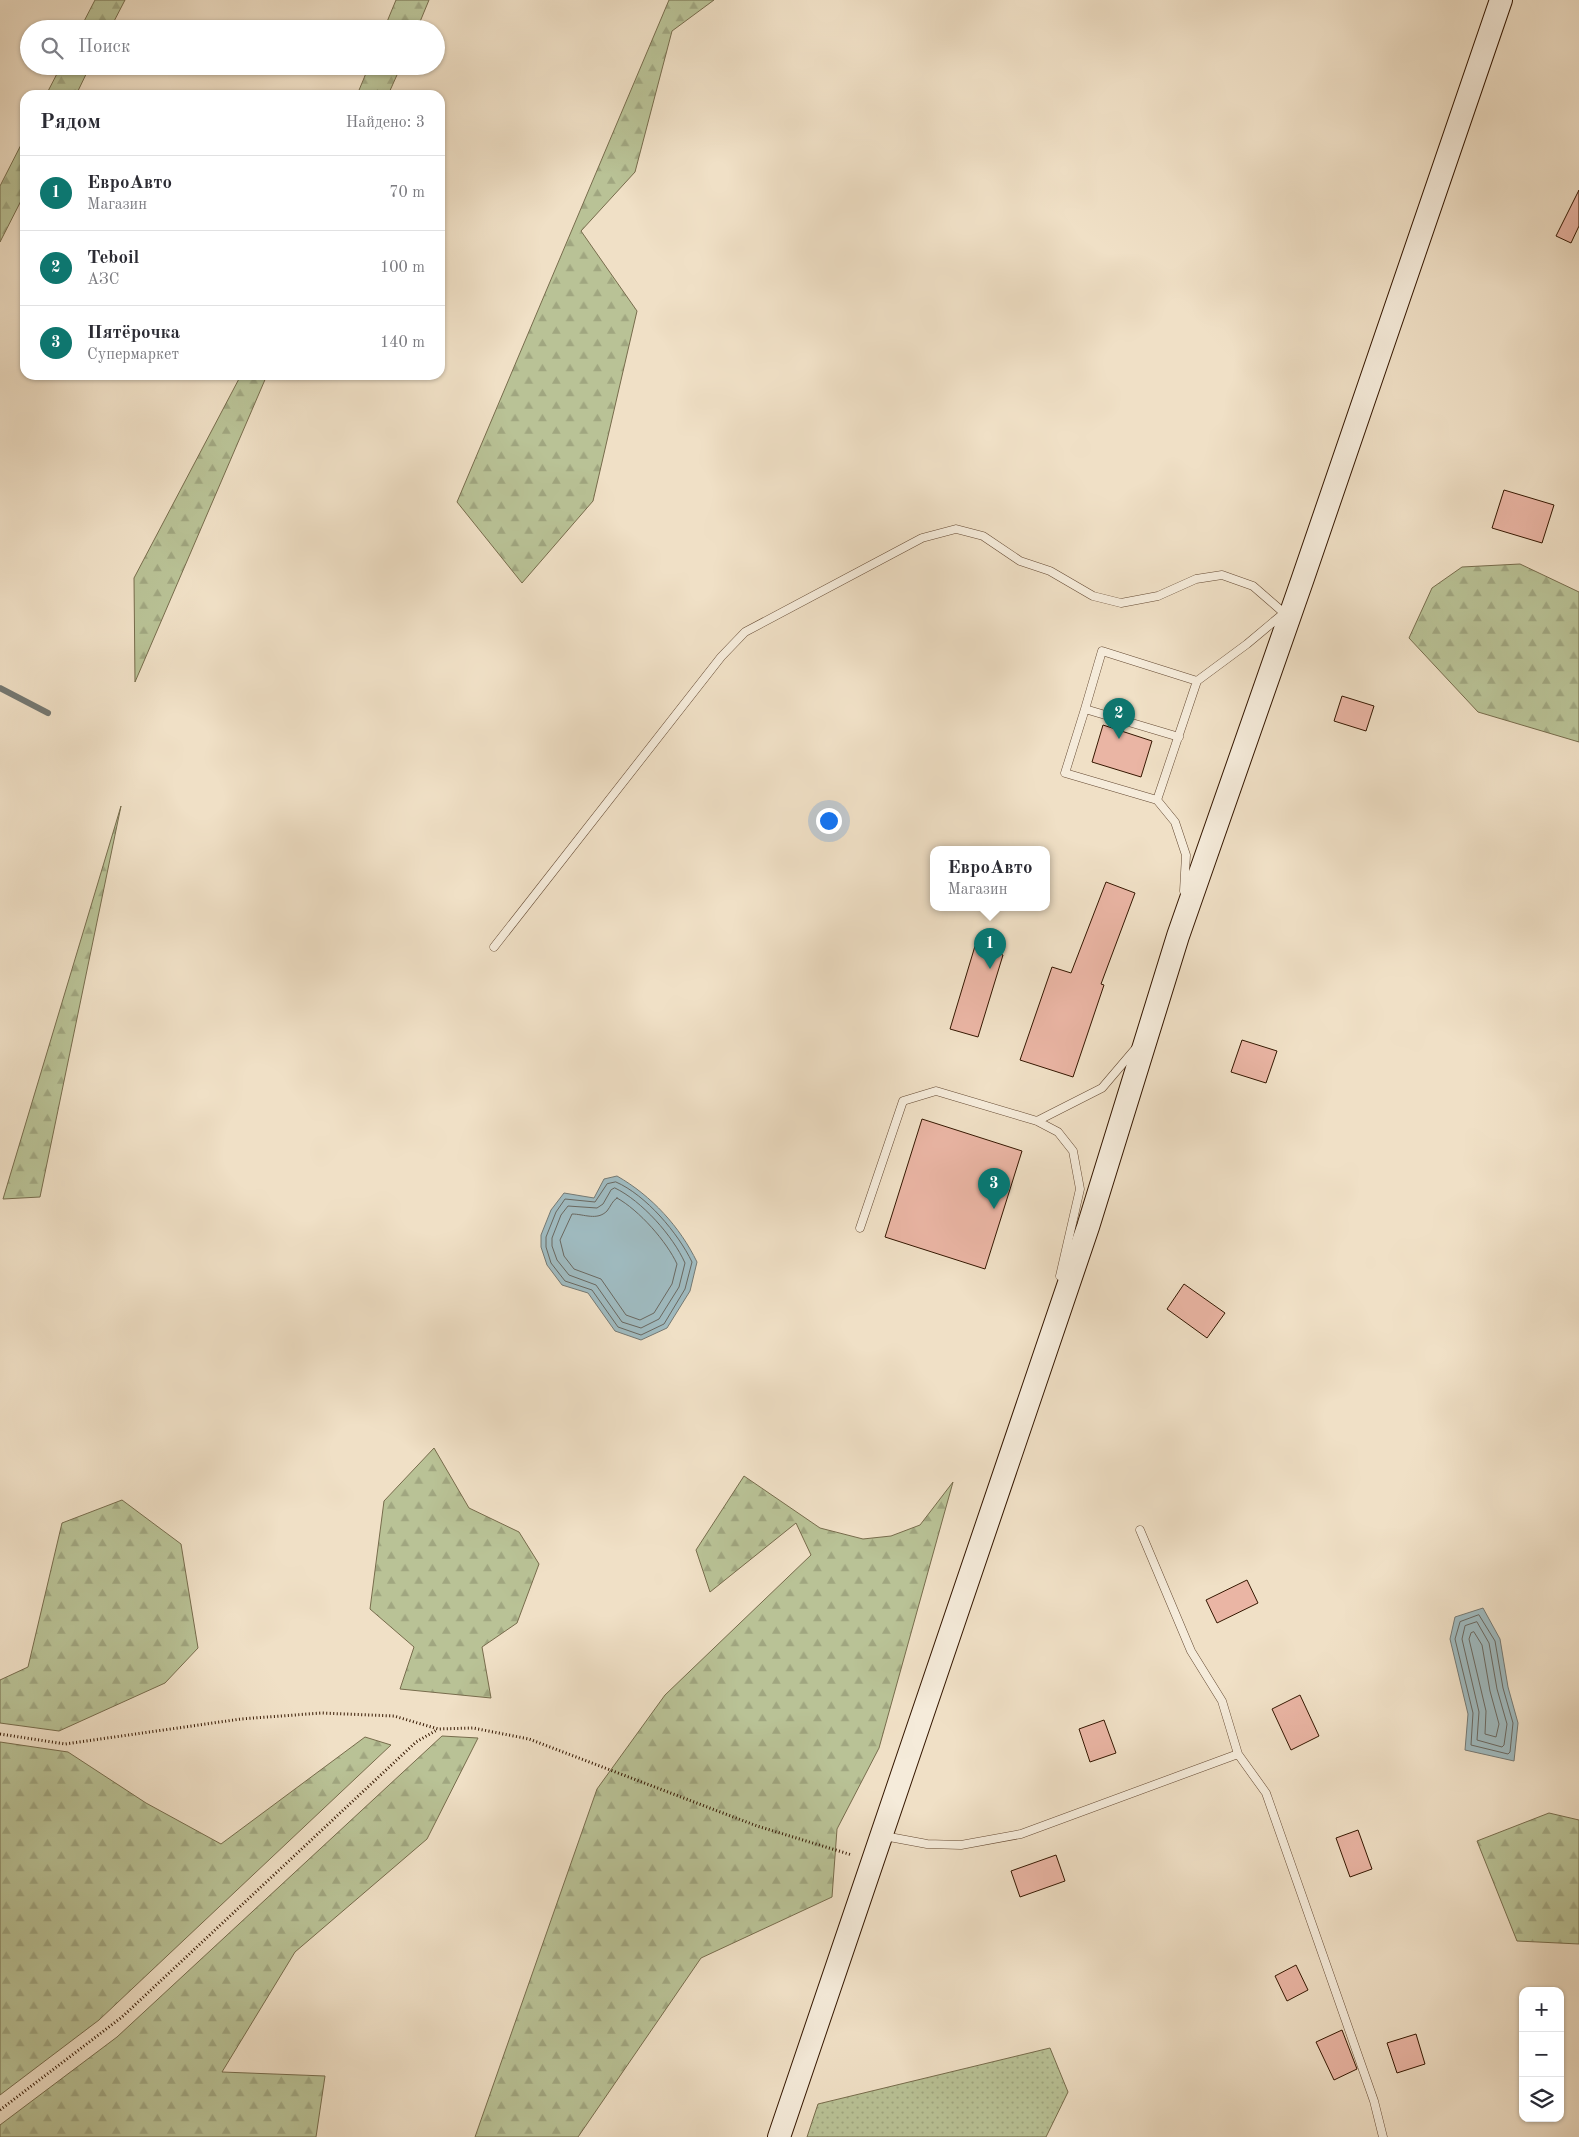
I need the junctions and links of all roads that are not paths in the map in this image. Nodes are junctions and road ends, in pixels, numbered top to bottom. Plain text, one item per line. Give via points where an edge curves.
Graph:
1 (1501, 0) edge
2 (1302, 581) junction
3 (1284, 613) junction
4 (1197, 681) junction
5 (1084, 709) junction
6 (1179, 737) junction
7 (1157, 800) junction
8 (1178, 936) junction
9 (494, 948) dead end
10 (1157, 1000) junction
11 (1037, 1121) junction
12 (860, 1228) dead end
13 (1059, 1283) dead end
14 (1057, 1292) dead end
15 (1038, 1375) junction
16 (1140, 1530) dead end
17 (1238, 1754) junction
18 (883, 1836) junction
19 (779, 2137) edge
20 (1383, 2137) edge

1 - 2 main road
2 - 3 lane
2 - 8 main road
3 - 4 lane
3 - 9 lane via 1254,586 1222,575 1196,579 1158,596 1121,604 1093,596 1050,571 1020,561 983,536 956,529 922,538 745,632 721,657
4 - 5 lane via 1102,651
4 - 6 lane
5 - 6 lane
5 - 7 lane via 1065,773
6 - 7 lane
7 - 8 lane via 1175,822 1186,854
8 - 10 main road
10 - 11 lane via 1135,1049 1102,1088
10 - 15 main road via 1088,1227
11 - 12 lane via 936,1091 903,1101
11 - 13 lane via 1058,1132 1073,1152 1080,1189
14 - 15 lane
15 - 18 main road
16 - 17 lane via 1191,1651 1222,1701
17 - 18 lane via 1021,1834 961,1845 926,1844
17 - 20 lane via 1266,1792 1374,2101
18 - 19 main road

